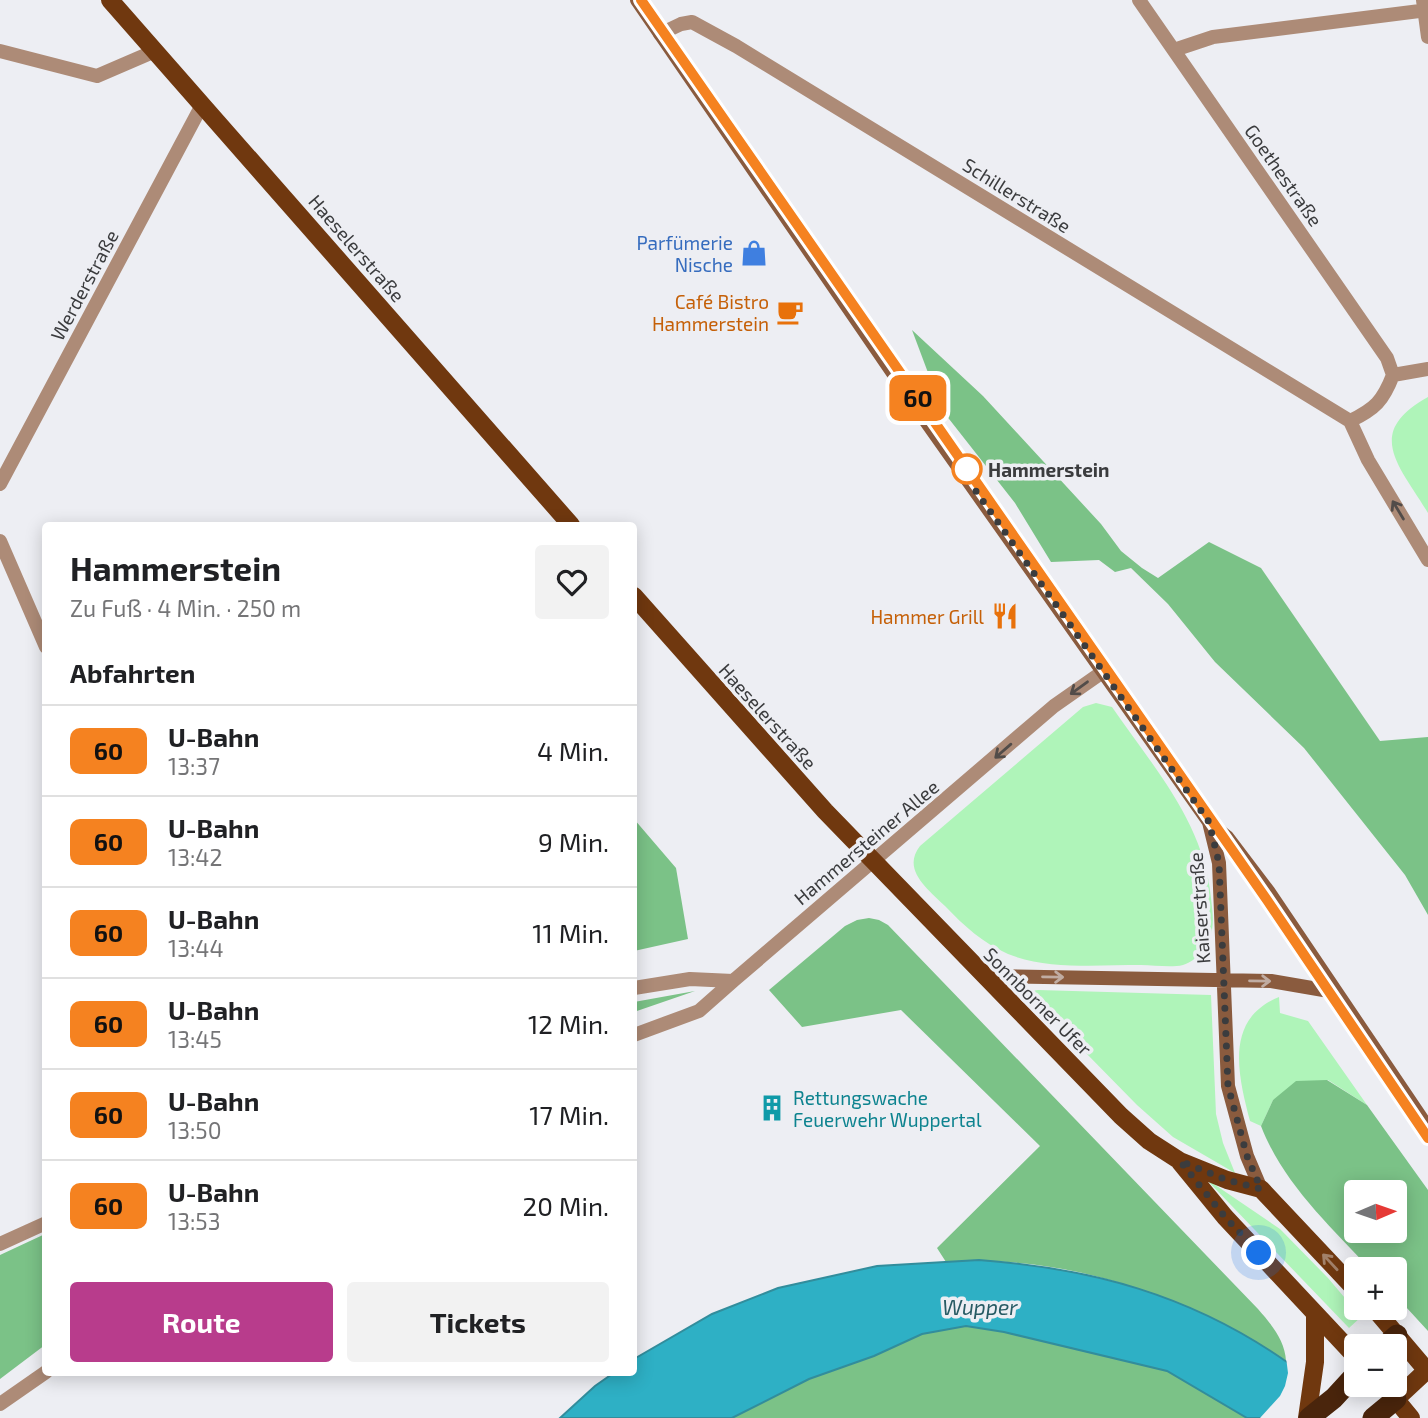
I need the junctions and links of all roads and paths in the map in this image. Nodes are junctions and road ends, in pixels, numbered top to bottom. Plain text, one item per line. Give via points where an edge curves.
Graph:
1 (110, 0) edge
2 (637, 0) edge
3 (1139, 0) edge
4 (1425, 7) edge
5 (660, 34) junction
6 (1428, 37) edge
7 (1174, 50) junction
8 (0, 51) edge
9 (155, 51) junction
10 (202, 105) junction
11 (1428, 369) edge
12 (1392, 375) junction
13 (1350, 421) junction
14 (0, 484) edge
15 (568, 522) edge
16 (0, 541) edge
17 (1428, 559) edge
18 (637, 599) edge
19 (42, 638) edge
20 (1104, 671) junction
21 (1209, 822) junction
22 (873, 862) junction
23 (985, 976) junction
24 (1224, 980) junction
25 (733, 981) junction
26 (637, 988) edge
27 (1335, 992) junction
28 (637, 1034) edge
29 (1428, 1128) edge
30 (1180, 1161) junction
31 (1261, 1189) junction
32 (42, 1225) edge
33 (0, 1244) edge
34 (1344, 1277) edge
35 (1315, 1314) junction
36 (1344, 1344) edge
37 (1407, 1354) edge
38 (1427, 1371) edge
39 (42, 1375) edge
40 (1407, 1382) edge
41 (1344, 1387) edge
42 (1385, 1397) edge
43 (1394, 1397) edge
44 (0, 1404) edge
45 (1308, 1418) edge
46 (1373, 1418) edge
47 (1411, 1418) edge

1 - 9 main road, Haeselerstraße
2 - 5 main road, Kaiserstraße
3 - 7 street, Goethestraße
4 - 6 street
4 - 7 street via 1213,37
5 - 13 street, Schillerstraße via 692,22 736,46
5 - 20 main road, Kaiserstraße
7 - 12 street, Goethestraße via 1387,358
8 - 9 street via 97,76
9 - 10 main road, Haeselerstraße
10 - 14 street, Werderstraße
10 - 15 main road, Haeselerstraße
11 - 12 street
12 - 13 street via 1386,395 1370,411
17 -> 13 street via 1368,460
16 - 19 street
18 - 22 main road, Haeselerstraße
20 - 21 main road, Kaiserstraße
20 -> 22 street, Hammersteiner Allee via 1054,706
21 - 24 main road, Kaiserstraße via 1219,863
21 - 27 main road via 1227,837 1268,891
22 - 23 main road, Sonnborner Ufer
22 - 25 street, Hammersteiner Allee
23 -> 24 main road
23 - 30 main road, Sonnborner Ufer via 1121,1116
24 -> 27 main road via 1271,981
24 - 31 main road, Kaiserstraße via 1228,1086
25 - 26 street via 690,979
25 - 28 street, Hammersteiner Allee via 699,1010
27 - 29 main road
30 - 31 main road, Sonnborner Ufer
30 - 35 main road, Sonnborner Ufer
34 -> 31 main road
32 - 33 street
35 - 36 main road, Sonnborner Ufer
35 - 45 main road
37 - 38 main road
38 - 40 main road
39 - 44 street
41 - 45 highway
42 - 46 highway
43 - 47 main road

